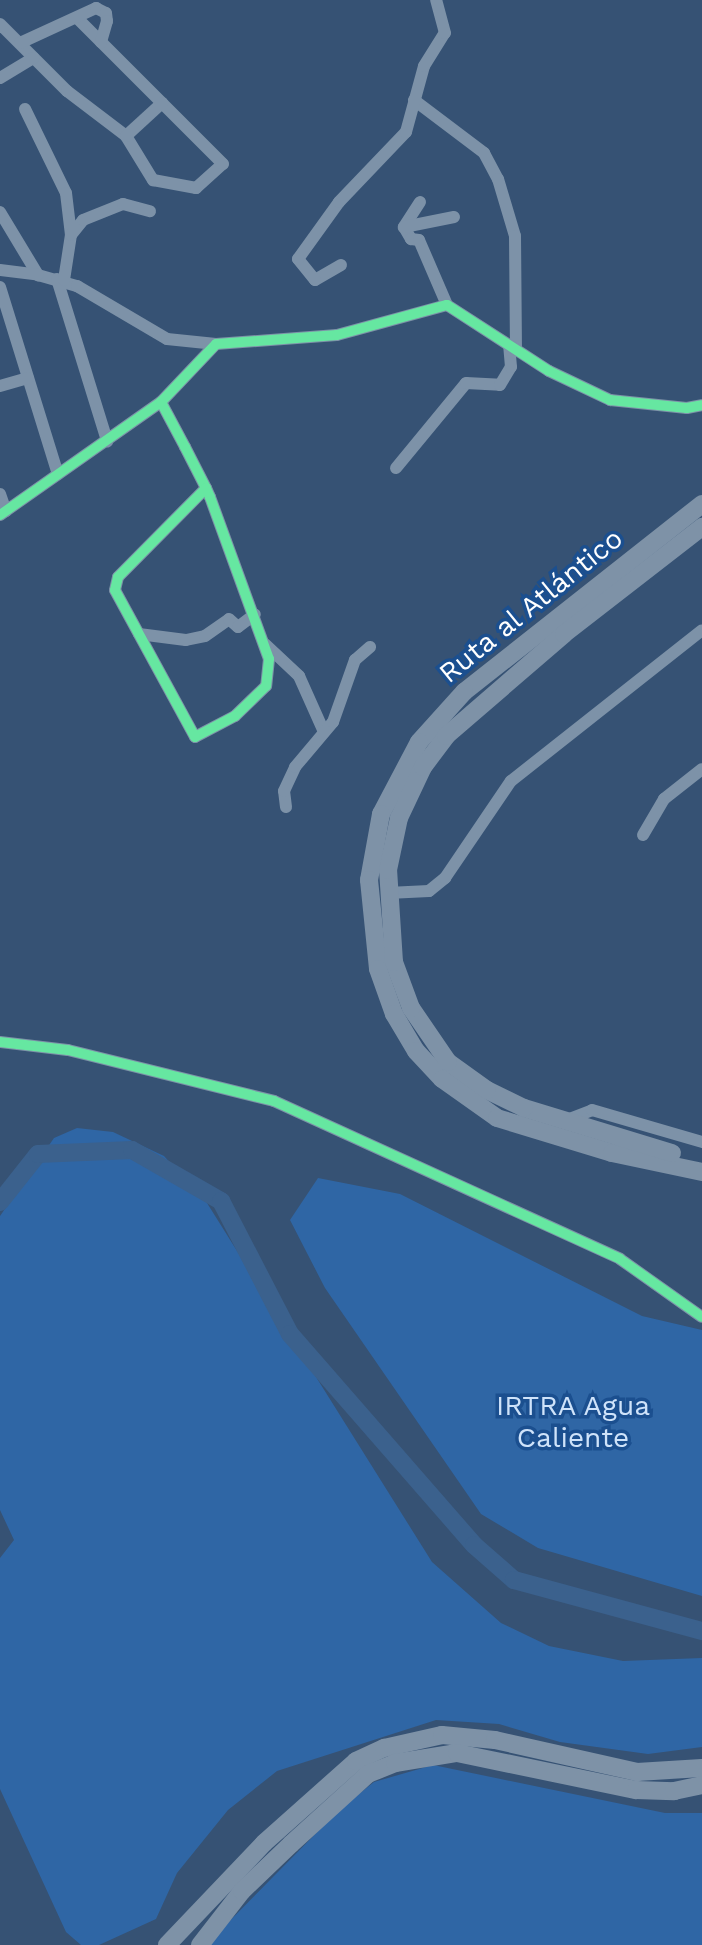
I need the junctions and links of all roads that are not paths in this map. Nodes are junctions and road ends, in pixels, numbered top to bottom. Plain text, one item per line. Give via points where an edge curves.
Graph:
1 (436, 0) edge
2 (78, 19) junction
3 (0, 24) edge
4 (101, 42) junction
5 (20, 43) junction
6 (33, 58) junction
7 (0, 78) edge
8 (414, 100) junction
9 (162, 103) junction
10 (25, 109) dead end
11 (126, 136) junction
12 (420, 202) dead end
13 (150, 211) dead end
14 (0, 212) edge
15 (454, 217) dead end
16 (404, 227) junction
17 (71, 235) junction
18 (341, 265) dead end
19 (0, 270) edge
20 (38, 275) junction
21 (61, 280) junction
22 (0, 287) edge
23 (447, 305) junction
24 (216, 344) junction
25 (512, 348) junction
26 (28, 378) junction
27 (0, 386) edge
28 (161, 402) junction
29 (702, 405) edge
30 (107, 441) junction
31 (396, 468) dead end
32 (58, 474) junction
33 (206, 488) junction
34 (0, 494) edge
35 (702, 504) edge
36 (3, 513) edge
37 (702, 527) edge
38 (255, 614) junction
39 (702, 630) edge
40 (139, 634) junction
41 (265, 644) junction
42 (370, 647) dead end
43 (324, 732) junction
44 (702, 769) edge
45 (286, 807) dead end
46 (643, 835) dead end
47 (388, 893) junction
48 (0, 1042) edge
49 (564, 1121) junction
50 (702, 1142) edge
51 (702, 1160) edge
52 (702, 1172) edge
53 (702, 1317) edge
54 (702, 1768) edge
55 (702, 1785) edge
56 (167, 1945) edge
57 (200, 1945) edge

1 - 8 street via 445,33 424,66
2 - 4 street
2 - 4 street via 96,8 106,13
2 - 5 street
3 - 5 street
4 - 9 street
5 - 6 street
6 - 7 street
6 - 11 street
8 - 18 street via 406,132 339,202 298,259 315,280
8 - 25 street via 484,153 498,179 515,236
9 - 11 street
9 - 11 street via 223,164 196,188 153,180
10 - 17 street via 66,193
12 - 16 street
13 - 17 street via 123,204 83,220
14 - 20 street
15 - 16 street
16 - 23 street via 411,239 419,240
17 - 21 street
19 - 20 street
20 - 21 street
21 - 24 street via 167,339
21 - 30 street
22 - 26 street
23 - 24 street via 337,335
23 - 25 street
24 - 28 street
25 - 29 street via 610,400
25 - 31 street via 511,367 500,385 466,383
26 - 27 street
26 - 32 street
28 - 30 street
28 - 33 street
30 - 32 street
32 - 36 street
33 - 38 street
33 - 40 street via 118,577 115,590
34 - 36 street
35 - 52 highway, Ruta al Atlántico via 464,692 419,742 381,814 369,880 378,969 394,1014 416,1051 442,1079 497,1118 612,1153
37 - 47 highway, Ruta al Atlántico via 564,634 446,736 423,767 399,818
38 - 40 street via 238,627 229,619 205,636 186,640
38 - 41 street
39 - 47 street via 511,781 445,878 429,891
40 - 41 street via 195,737 235,716 266,686
41 - 43 street via 299,676
42 - 43 street via 355,660 347,694
43 - 45 street via 295,767 284,791
44 - 46 street via 664,799
47 - 49 highway, Ruta al Atlántico via 394,962 425,1034 448,1062 487,1090
48 - 53 street via 68,1050 274,1101 620,1259
49 - 50 street via 592,1110
49 - 51 highway, Ruta al Atlántico
54 - 56 highway via 637,1772 495,1740 442,1735 384,1748 356,1761 264,1843
55 - 57 highway via 636,1790 457,1753 395,1763 368,1774 311,1826 242,1891

